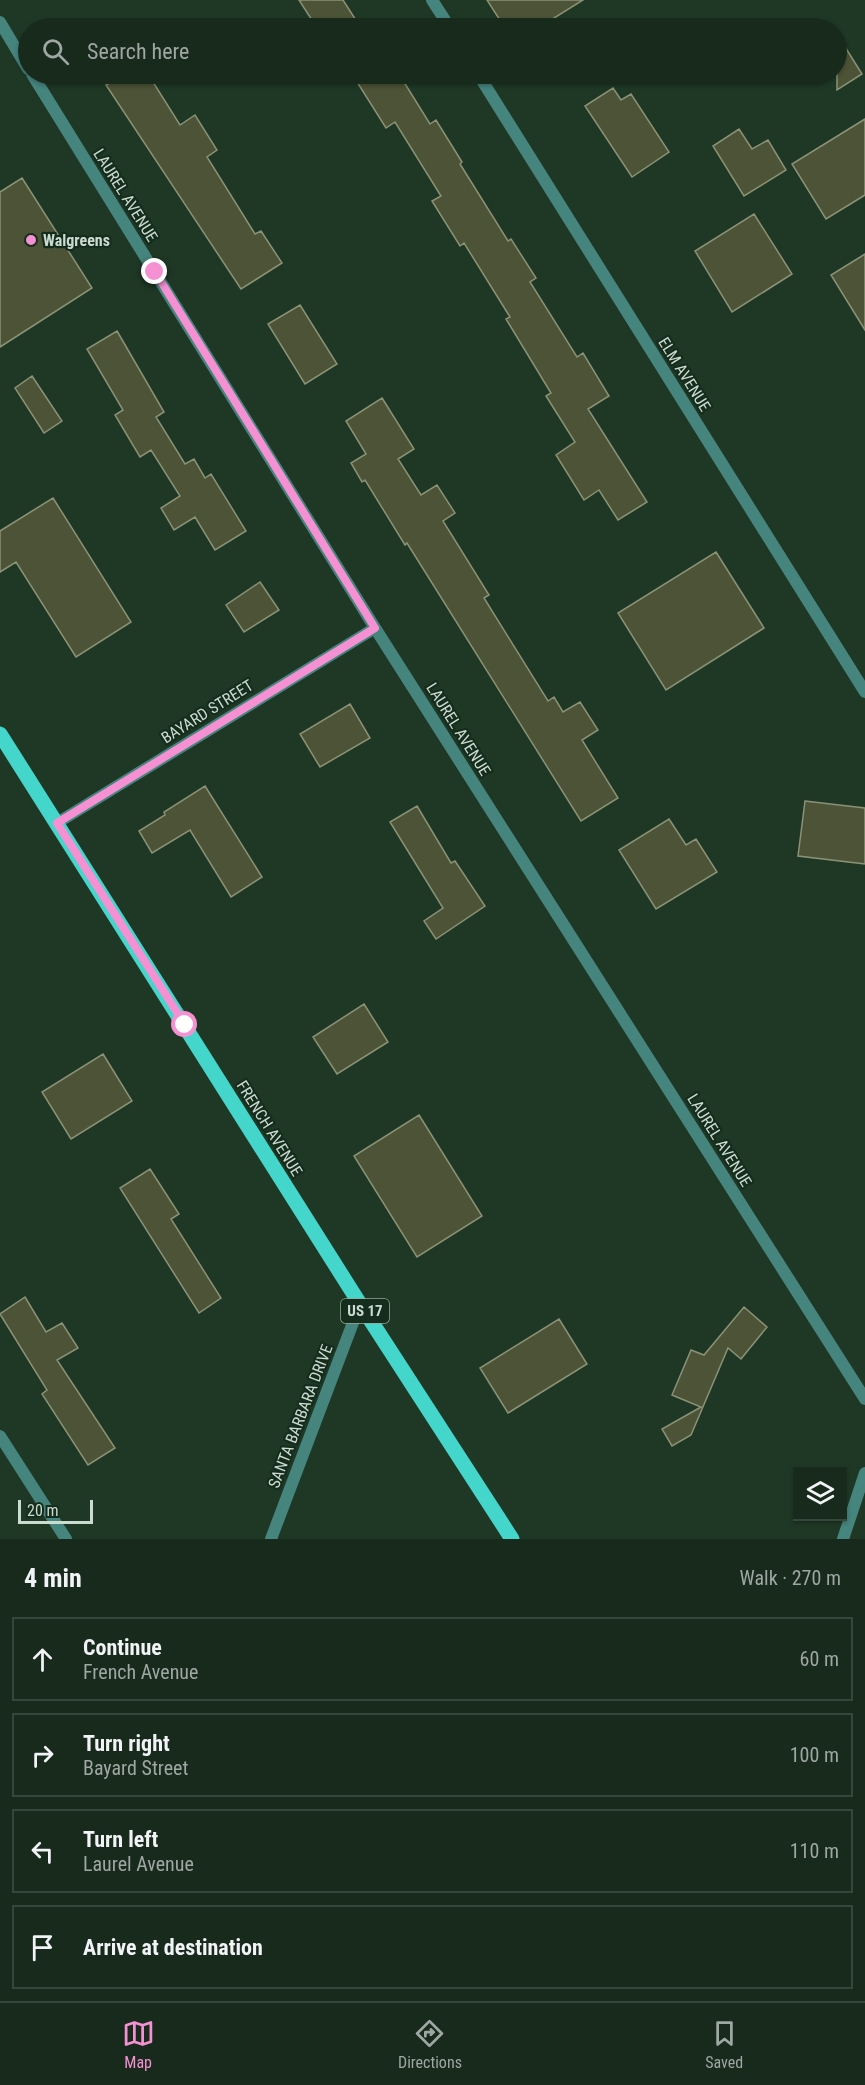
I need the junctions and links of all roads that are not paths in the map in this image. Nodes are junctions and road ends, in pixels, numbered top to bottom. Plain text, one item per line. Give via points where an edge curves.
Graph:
1 (432, 0) edge
2 (444, 18) edge
3 (0, 22) edge
4 (18, 52) edge
5 (38, 84) edge
6 (484, 84) edge
7 (375, 628) junction
8 (865, 692) edge
9 (0, 734) edge
10 (57, 823) junction
11 (360, 1304) junction
12 (865, 1399) edge
13 (0, 1436) edge
14 (865, 1473) edge
15 (66, 1539) edge
16 (272, 1539) edge
17 (512, 1539) edge
18 (843, 1539) edge

1 - 2 street
3 - 4 street
5 - 7 street, LAUREL AVENUE
6 - 8 street, ELM AVENUE
7 - 10 street, BAYARD STREET
7 - 12 street, LAUREL AVENUE
9 - 10 main road, FRENCH AVENUE / US 17
10 - 11 main road, FRENCH AVENUE / US 17
11 - 16 street, SANTA BARBARA DRIVE
11 - 17 main road, FRENCH AVENUE / US 17
13 - 15 street
14 - 18 street

